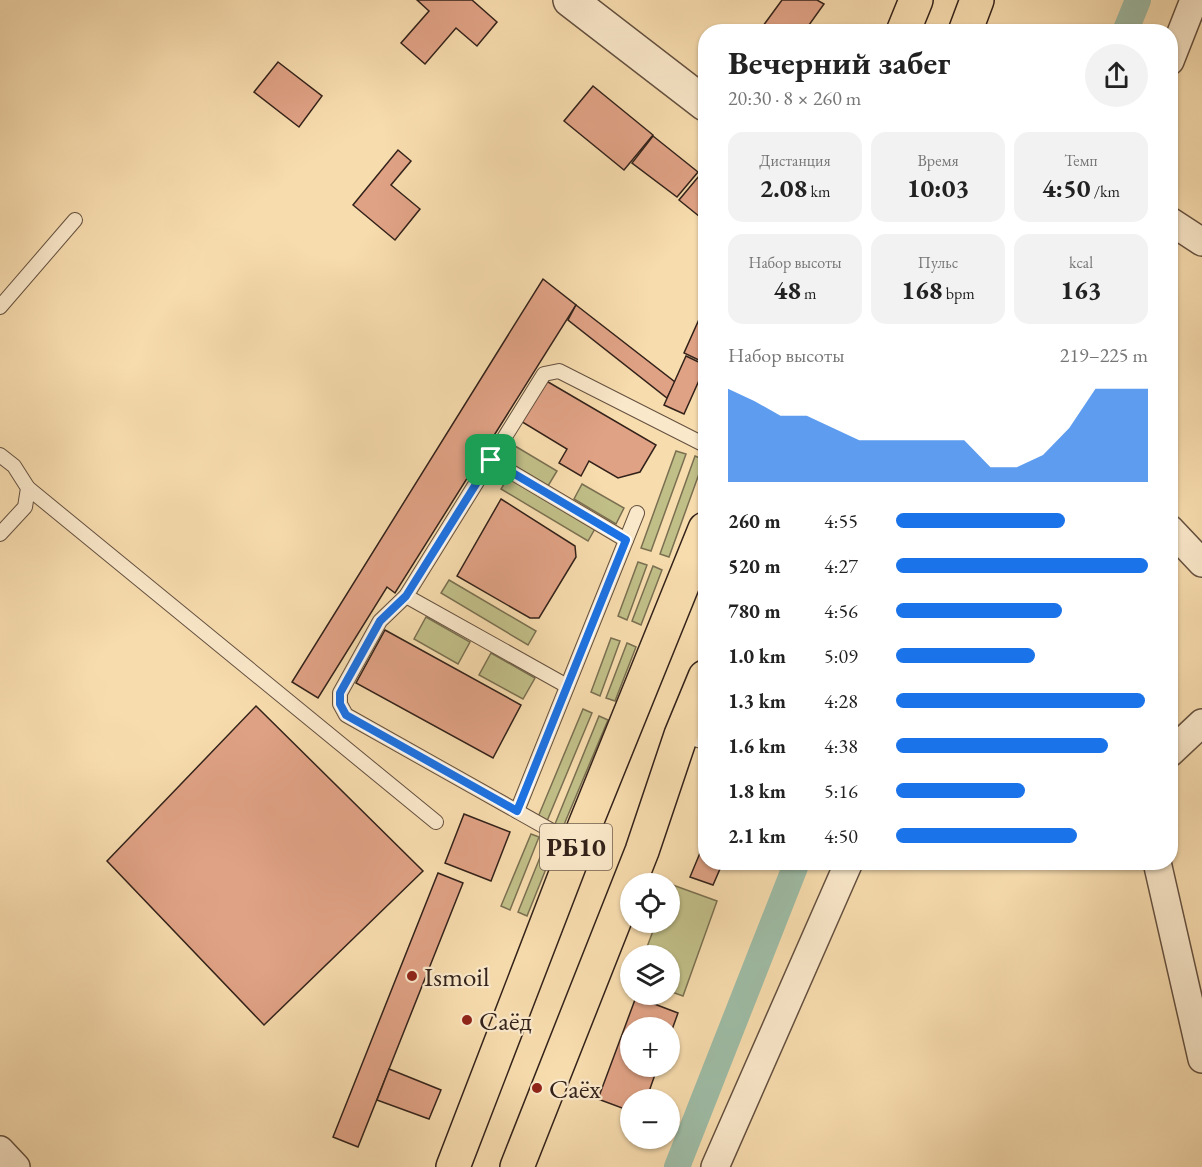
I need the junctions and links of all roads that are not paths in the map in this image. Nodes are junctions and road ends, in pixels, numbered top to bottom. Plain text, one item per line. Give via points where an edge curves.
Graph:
1 (570, 0) edge
2 (916, 0) edge
3 (977, 0) edge
4 (1194, 0) edge
5 (906, 24) edge
6 (968, 24) edge
7 (1178, 41) edge
8 (698, 99) edge
9 (75, 220) dead end
10 (1178, 226) edge
11 (1202, 242) edge
12 (0, 307) edge
13 (698, 441) edge
14 (0, 454) edge
15 (491, 460) junction
16 (28, 489) junction
17 (637, 513) dead end
18 (0, 534) edge
19 (1178, 538) edge
20 (626, 540) junction
21 (698, 564) edge
22 (1202, 564) edge
23 (694, 584) edge
24 (406, 596) junction
25 (567, 686) junction
26 (698, 713) edge
27 (1202, 723) edge
28 (693, 739) edge
29 (1178, 746) edge
30 (517, 811) junction
31 (436, 822) dead end
32 (578, 844) junction
33 (845, 870) edge
34 (1159, 870) edge
35 (1202, 1059) edge
36 (0, 1150) edge
37 (16, 1167) edge
38 (453, 1167) edge
39 (518, 1167) edge
40 (715, 1167) edge

1 - 8 street
2 - 5 main road
3 - 6 main road
4 - 7 street
9 - 12 lane
10 - 11 street
13 - 15 lane via 559,371 544,374
14 - 16 lane via 14,466
15 - 20 lane
15 - 24 lane
16 - 18 lane via 25,507
16 - 31 lane
17 - 20 lane
19 - 22 street
20 - 25 lane
21 - 23 main road, РБ10
23 - 32 main road, РБ10
24 - 25 lane
24 - 30 lane via 380,621 340,693 340,704 346,715
25 - 30 lane
26 - 28 main road, РБ10
27 - 29 street
28 - 39 main road, РБ10 via 642,851
30 - 32 lane
32 - 38 main road, РБ10
33 - 40 street
34 - 35 street
36 - 37 street

